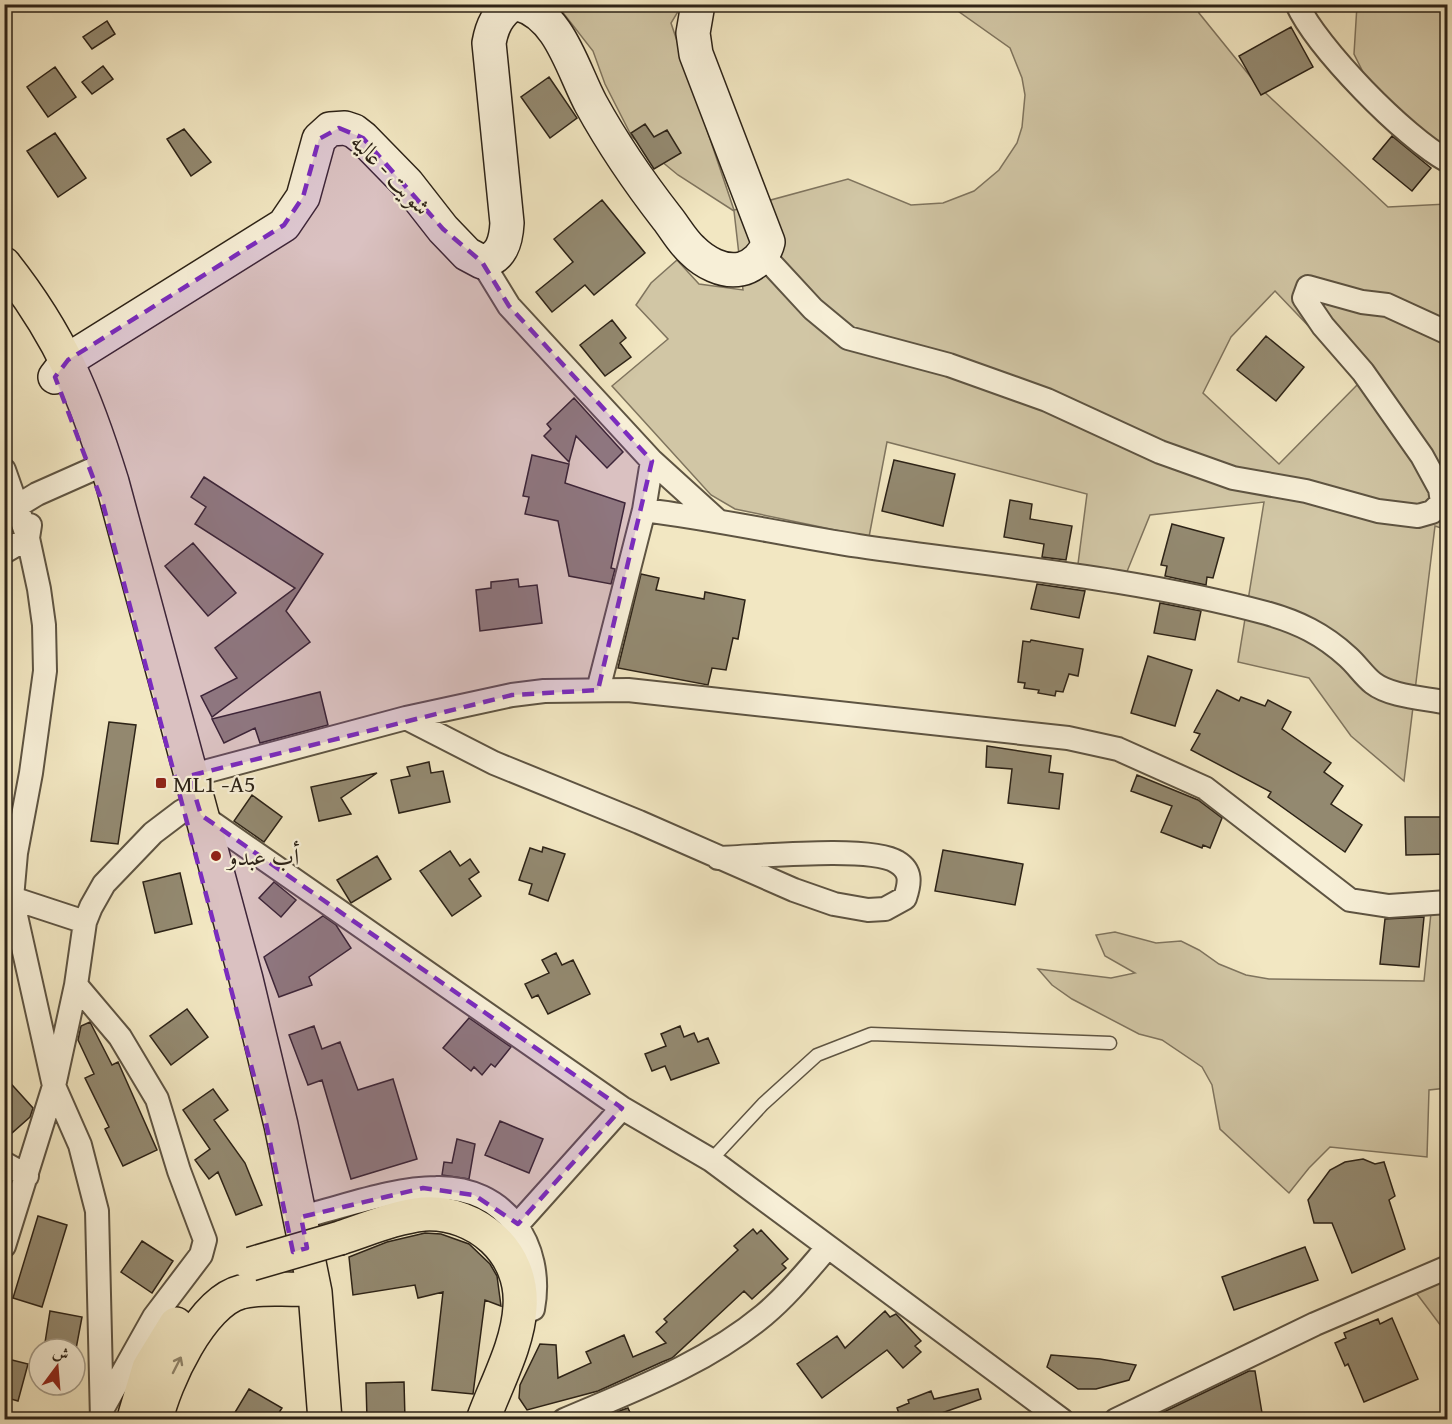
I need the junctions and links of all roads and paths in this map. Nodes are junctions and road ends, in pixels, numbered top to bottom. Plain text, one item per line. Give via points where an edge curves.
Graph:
1 (513, 4) edge
2 (519, 4) edge
3 (698, 4) edge
4 (1297, 4) edge
5 (1448, 161) edge
6 (762, 255) junction
7 (482, 262) junction
8 (4, 264) edge
9 (4, 300) edge
10 (1448, 333) edge
11 (61, 369) junction
12 (652, 461) junction
13 (4, 470) edge
14 (92, 470) junction
15 (37, 494) junction
16 (10, 509) edge
17 (644, 510) junction
18 (717, 520) junction
19 (28, 538) junction
20 (4, 552) edge
21 (598, 690) junction
22 (1448, 703) edge
23 (406, 718) junction
24 (189, 776) junction
25 (191, 813) junction
26 (718, 858) junction
27 (12, 898) junction
28 (1448, 902) edge
29 (85, 922) junction
30 (76, 985) junction
31 (1110, 1043) dead end
32 (54, 1086) junction
33 (622, 1108) junction
34 (711, 1160) junction
35 (4, 1163) edge
36 (27, 1176) junction
37 (301, 1217) junction
38 (518, 1224) junction
39 (4, 1246) edge
40 (827, 1248) junction
41 (1448, 1267) edge
42 (302, 1290) junction
43 (533, 1309) dead end
44 (102, 1414) edge
45 (133, 1419) edge
46 (156, 1419) edge
47 (310, 1419) edge
48 (326, 1419) edge
49 (483, 1419) edge
50 (564, 1419) edge
51 (1062, 1419) edge
52 (1116, 1419) edge

1 - 7 street via 494,24 489,43 506,240 498,254
2 - 6 street via 531,8 555,33 592,106 634,174 691,249 713,266 732,270 750,266
3 - 6 street via 693,33 696,54 766,234 768,242
4 - 5 street via 1321,44 1382,108
6 - 10 street via 828,324 848,338 949,365 1047,400 1160,452 1233,478 1408,515 1428,513 1442,501 1433,473 1363,372 1304,298 1308,287 1321,289 1405,312
7 - 11 street, شويت - عاليه via 467,254 442,229 407,183 363,138 354,131 330,129 319,139 303,197 284,225
7 - 12 street via 509,306
8 - 11 highway via 42,315
9 - 11 highway
11 - 14 highway
11 - 24 highway via 90,410
12 - 17 street
12 - 18 street
13 - 16 street
14 - 15 street
14 - 25 highway
15 - 16 street
15 - 19 street
16 - 19 street
17 - 18 street
17 - 21 street
18 - 22 street via 857,546 1102,577 1266,613 1315,630 1374,684
19 - 20 street
19 - 27 street via 44,624 45,684
21 - 23 street via 512,695
21 - 28 street via 628,690 1068,738 1118,749 1205,788 1350,900 1389,906
23 - 24 street
23 - 26 street via 494,763
24 - 25 highway
25 - 29 street via 153,833 104,884
25 - 33 street
25 - 37 highway via 246,979
25 - 42 highway
26 - 26 street via 834,904 868,910 896,904 905,898 909,884 909,874 903,867 884,856
27 - 29 street
27 - 32 street
29 - 30 street
30 - 32 street
30 - 44 street via 120,1037 157,1100 205,1240 201,1255 154,1317
31 - 34 lane via 871,1034 817,1055 763,1104
32 - 36 street
32 - 44 street via 80,1144 97,1211
33 - 34 street
33 - 38 street
34 - 40 street
35 - 36 street
36 - 39 street
37 - 38 street via 423,1188 448,1188 489,1202
37 - 48 highway via 315,1292
38 - 43 street via 533,1259
40 - 50 street via 785,1296 715,1350 683,1369
40 - 51 street
41 - 52 street via 1315,1324
46 -> 42 highway via 161,1396 189,1339 223,1302 240,1292
42 - 47 highway
45 - 49 highway, bridge via 149,1368 170,1332 214,1286 251,1264 397,1219 437,1214 454,1216 495,1239 518,1275 520,1308 516,1334

